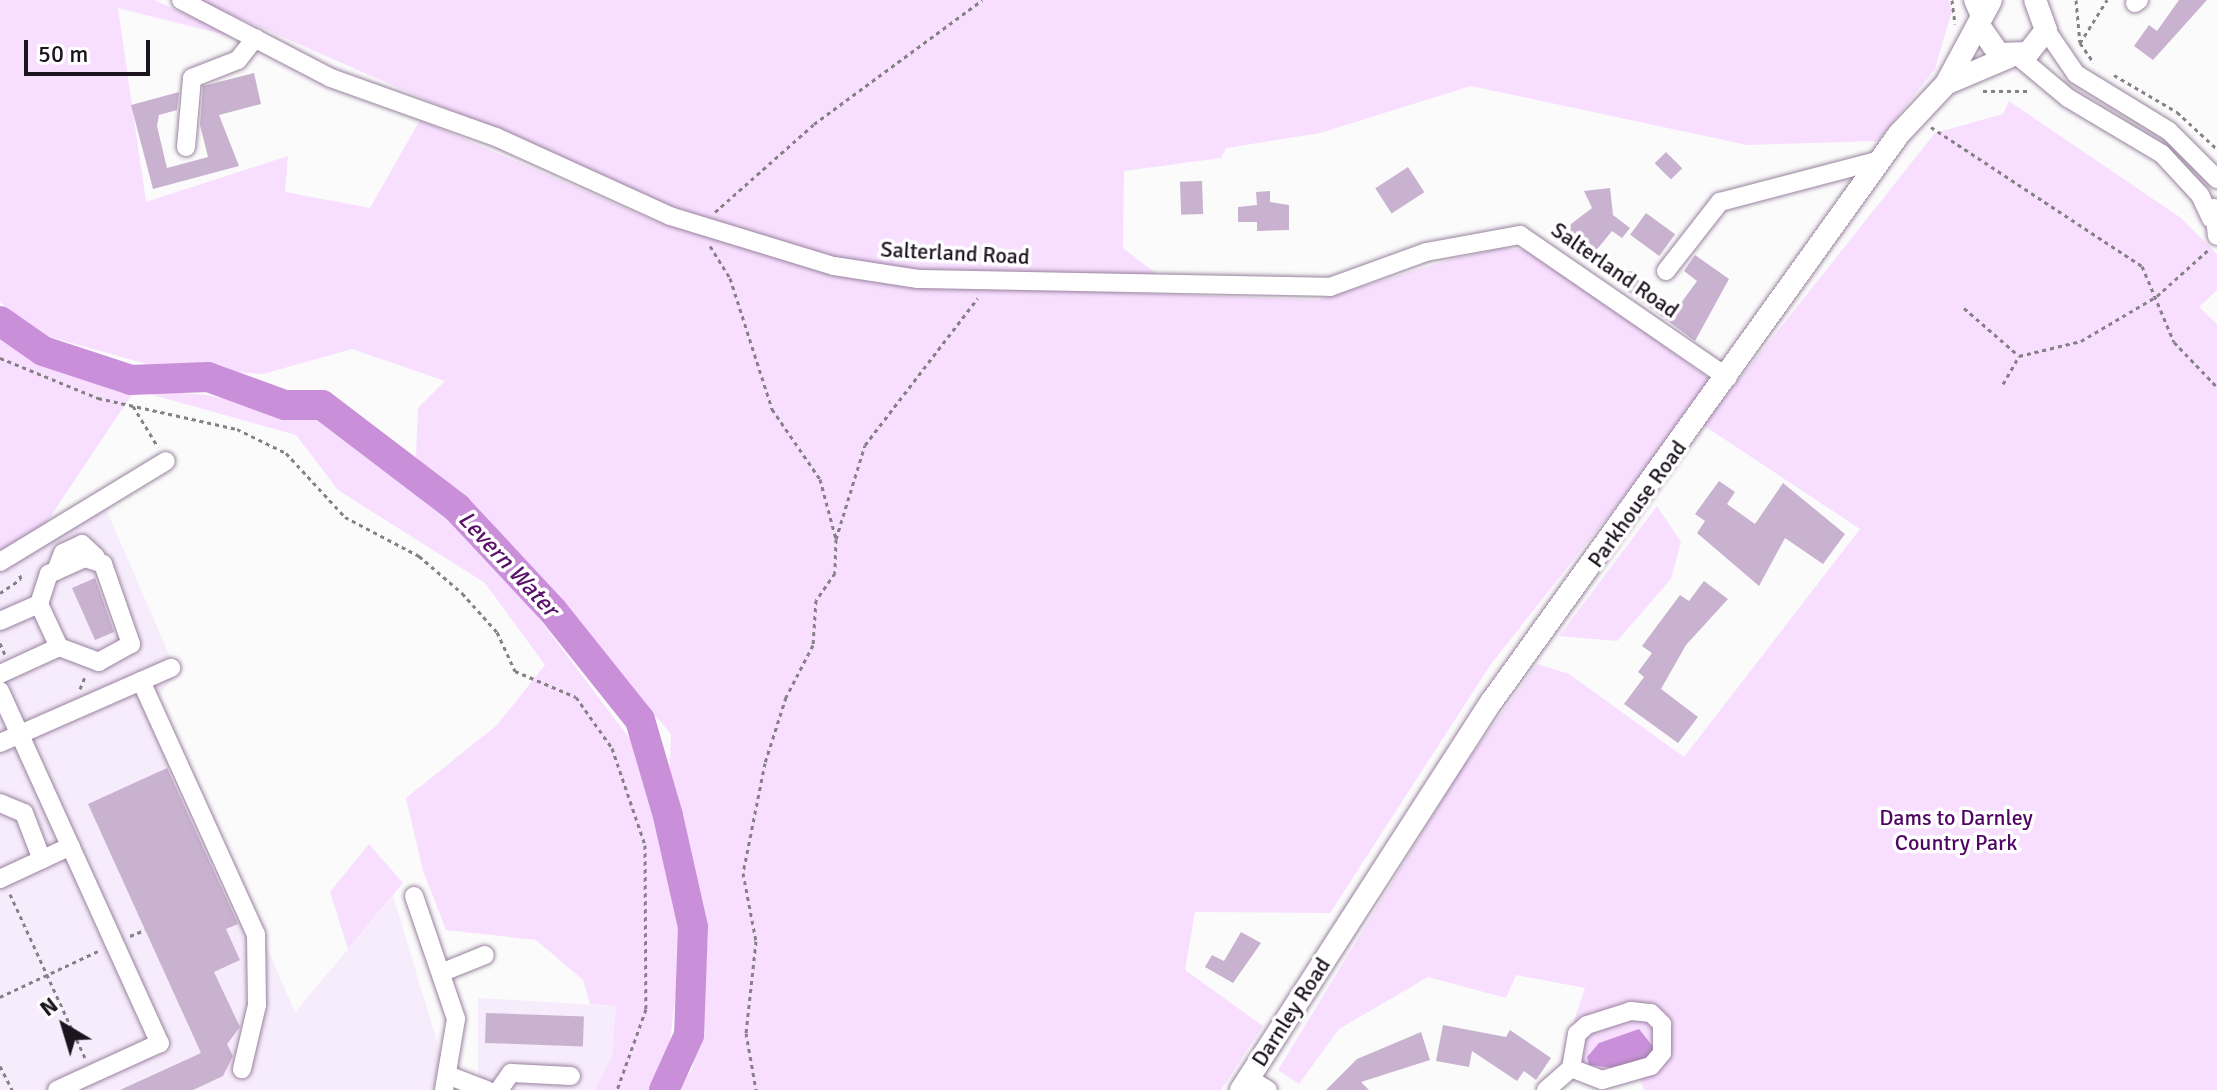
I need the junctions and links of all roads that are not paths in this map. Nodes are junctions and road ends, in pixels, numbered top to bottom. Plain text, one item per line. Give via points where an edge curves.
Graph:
1 (181, 0) edge
2 (2035, 0) edge
3 (1981, 11) edge
4 (2048, 17) edge
5 (255, 38) junction
6 (2014, 57) junction
7 (1946, 84) junction
8 (186, 147) dead end
9 (1880, 160) junction
10 (2217, 179) edge
11 (2212, 229) edge
12 (1666, 271) dead end
13 (1728, 378) junction
14 (166, 461) road end
15 (5, 569) edge
16 (39, 604) junction
17 (0, 621) edge
18 (59, 647) junction
19 (171, 668) dead end
20 (0, 674) edge
21 (141, 681) junction
22 (0, 691) edge
23 (20, 735) junction
24 (0, 743) edge
25 (0, 803) edge
26 (71, 846) junction
27 (42, 860) junction
28 (1, 878) edge
29 (414, 896) dead end
30 (1341, 933) joint
31 (485, 955) dead end
32 (443, 972) junction
33 (1571, 1068) junction
34 (242, 1069) dead end
35 (571, 1076) dead end
36 (447, 1083) edge
37 (1252, 1086) edge
38 (488, 1089) edge
39 (57, 1090) edge
40 (1546, 1090) edge

1 - 5 street, Salterland Road
2 - 4 main road
3 - 6 main road, Parkhouse Road via 1990,47
3 - 7 main road, Parkhouse Road
4 - 6 main road, Parkhouse Road via 2036,48
4 - 10 street via 2076,74 2169,131
5 - 8 street via 238,60 192,78
5 - 13 street, Salterland Road via 331,78 496,137 699,228 871,273 1330,287 1426,252 1520,235
6 - 7 main road, Parkhouse Road
6 - 11 street via 2068,98 2162,154 2200,195
7 - 9 main road, Parkhouse Road
9 - 12 street via 1720,202
9 - 13 main road, Parkhouse Road
13 - 30 main road, Parkhouse Road via 1492,701
14 - 15 street
16 - 17 street
16 - 18 street
16 - 18 street via 42,583 56,571 63,553 82,544 96,557 133,634 131,644 99,662
18 - 20 street
19 - 21 street
21 - 23 street
21 - 34 street via 256,934 257,1005
22 - 23 street
23 - 24 street
23 - 26 street
25 - 27 street via 24,813
26 - 27 street
26 - 39 street via 160,1043
27 - 28 street
29 - 32 street
30 - 37 main road, Darnley Road
31 - 32 street
32 - 36 street via 456,1019
33 - 33 street via 1577,1034 1587,1025 1631,1011 1651,1013 1662,1024 1662,1053 1651,1066 1602,1080
33 - 40 street
35 - 38 street via 511,1073
36 - 38 street

